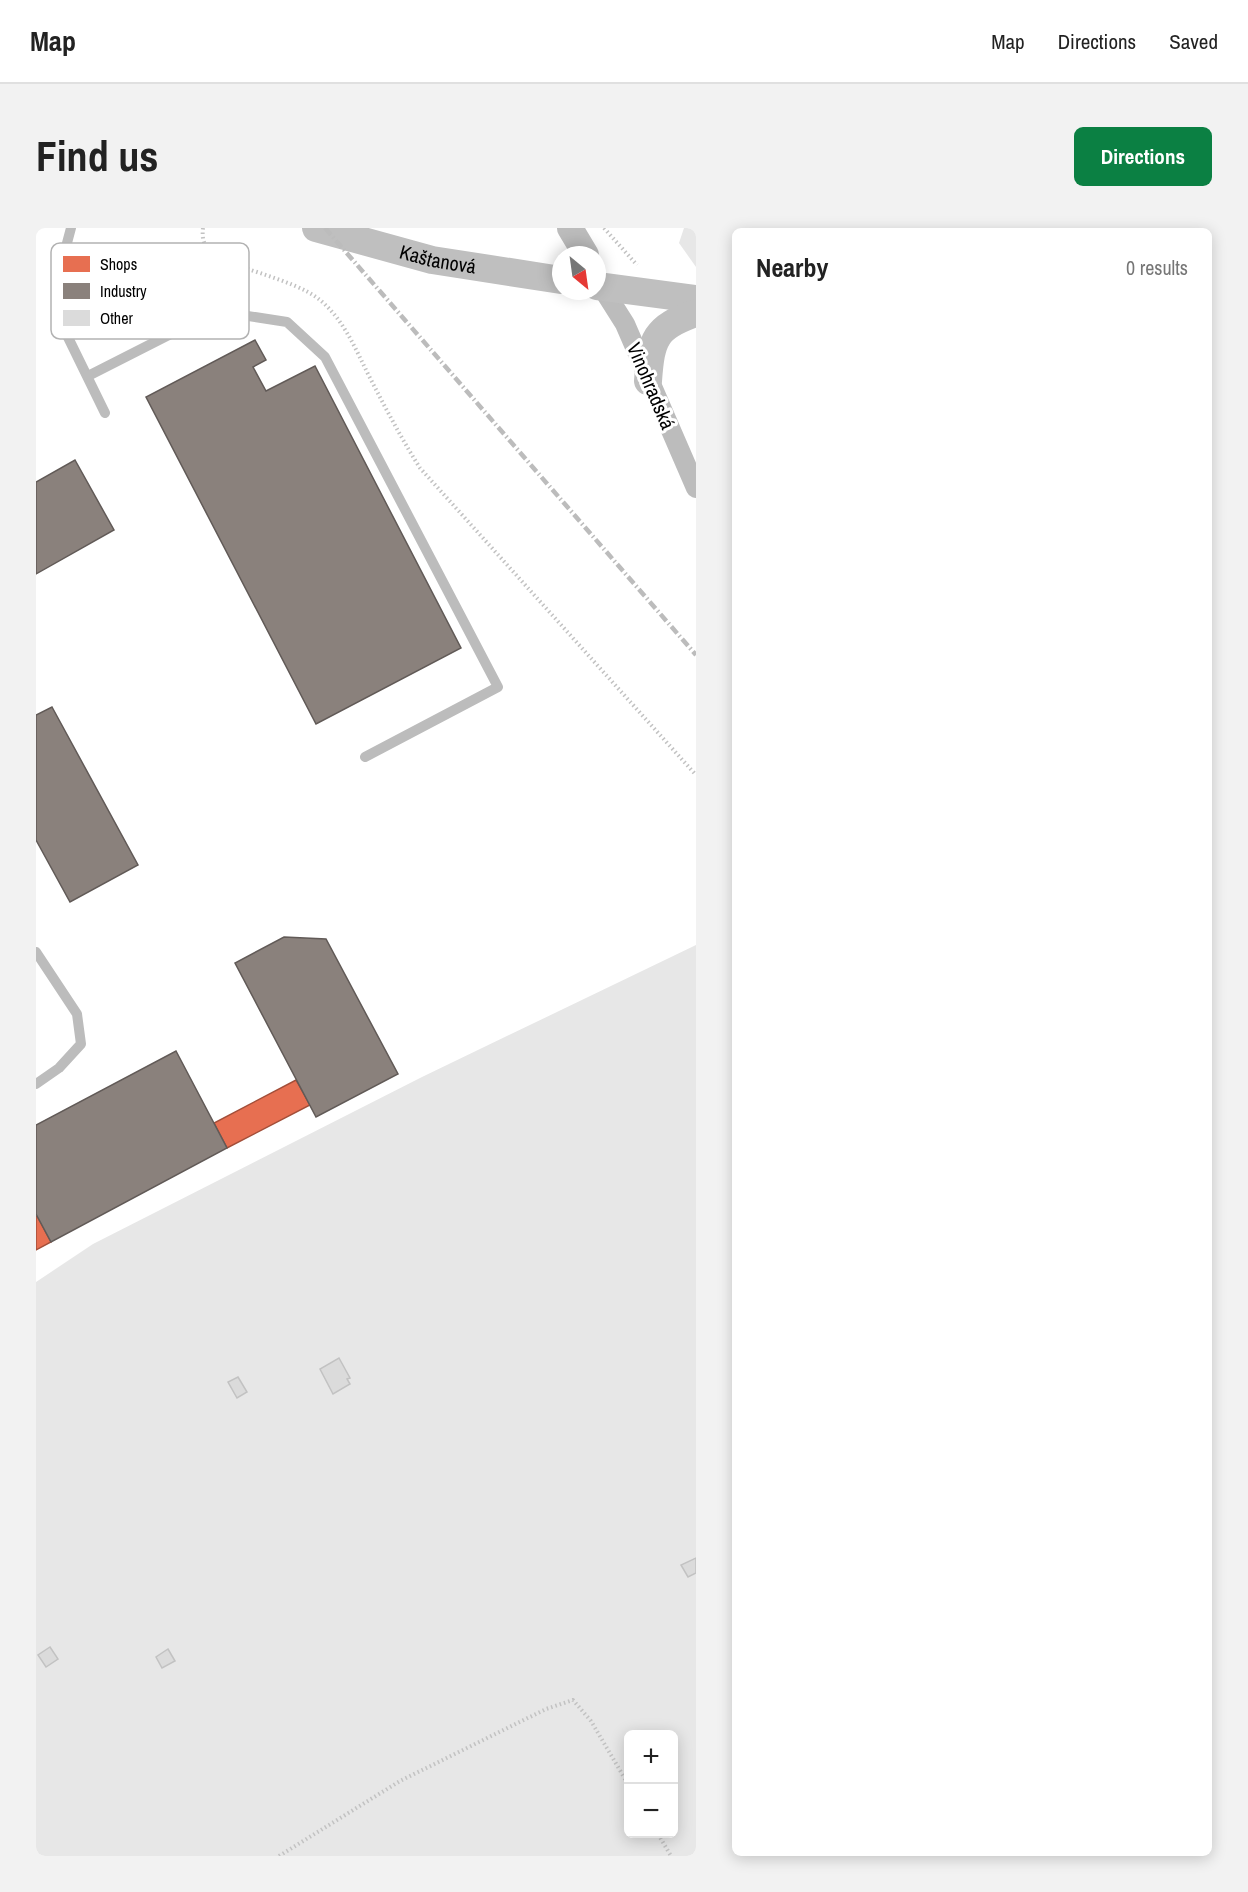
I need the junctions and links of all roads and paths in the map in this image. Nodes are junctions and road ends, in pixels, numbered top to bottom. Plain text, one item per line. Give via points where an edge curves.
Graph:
1 (71, 228) edge
2 (203, 228) edge
3 (316, 228) edge
4 (570, 228) edge
5 (604, 228) edge
6 (67, 243) edge
7 (204, 243) edge
8 (581, 246) edge
9 (638, 266) dead end
10 (249, 268) edge
11 (552, 279) edge
12 (606, 284) edge
13 (606, 295) edge
14 (696, 300) edge
15 (696, 313) edge
16 (249, 316) edge
17 (67, 339) edge
18 (161, 339) edge
19 (88, 376) junction
20 (648, 381) junction
21 (105, 413) dead end
22 (696, 488) edge
23 (365, 757) dead end
24 (696, 775) edge
25 (36, 952) edge
26 (36, 1084) edge
27 (624, 1777) edge
28 (661, 1838) edge
29 (279, 1856) edge
30 (671, 1856) edge

1 - 6 lane
2 - 7 path
3 - 11 main road, Kaštanová via 432,260
4 - 8 street
5 - 9 path
10 - 24 path via 293,284 319,299 334,314 355,345 420,468
12 - 14 main road
13 - 20 street, Vinohradská via 625,324
15 - 20 main road via 668,324 659,332 653,343
16 - 23 lane via 287,322 325,357 498,687
17 - 19 lane
18 - 19 lane
19 - 21 lane
20 - 22 street, Vinohradská
25 - 26 lane via 78,1014 81,1044 59,1068
27 - 29 path via 591,1721 573,1700 546,1709 400,1781
28 - 30 path

